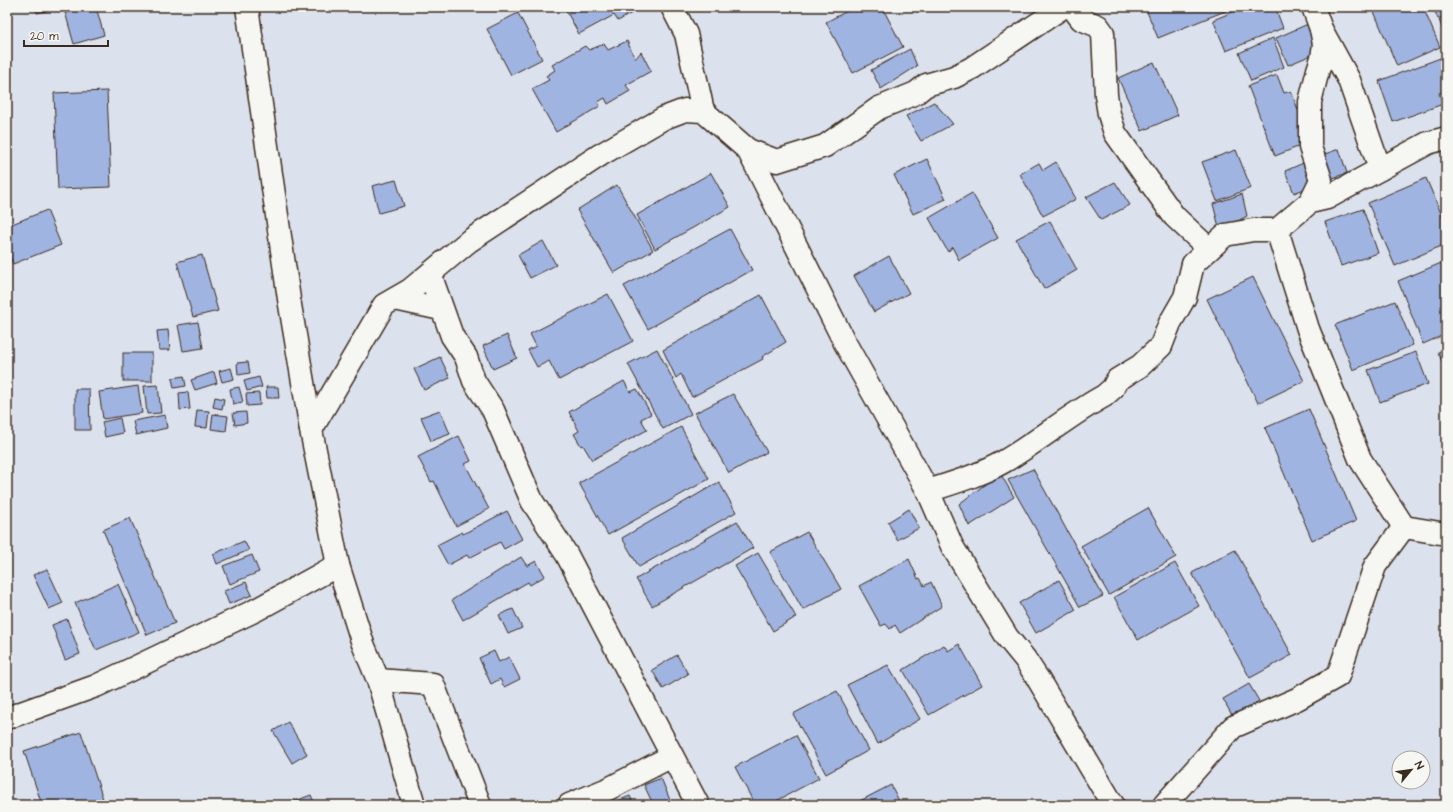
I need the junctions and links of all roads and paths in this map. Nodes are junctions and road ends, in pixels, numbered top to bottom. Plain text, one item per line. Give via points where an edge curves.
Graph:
1 (247, 7) edge
2 (672, 7) edge
3 (1063, 7) edge
4 (1072, 7) edge
5 (1313, 7) edge
6 (1321, 29) junction
7 (703, 111) junction
8 (1446, 138) edge
9 (748, 150) junction
10 (1380, 169) junction
11 (1310, 202) junction
12 (1277, 230) junction
13 (1209, 249) junction
14 (430, 274) junction
15 (395, 299) junction
16 (441, 309) junction
17 (311, 430) junction
18 (928, 491) junction
19 (1404, 527) junction
20 (1446, 534) edge
21 (338, 565) junction
22 (378, 680) junction
23 (7, 718) edge
24 (672, 756) junction
25 (414, 805) edge
26 (480, 805) edge
27 (569, 805) edge
28 (698, 805) edge
29 (1113, 805) edge
30 (1164, 805) edge

1 - 17 street via 289,299
2 - 7 street via 686,34
3 - 9 street via 972,68 954,77 926,85 916,93 879,108 825,146 777,161
4 - 13 street via 1081,19 1098,26 1103,33 1106,95 1115,133 1174,216
5 - 6 street
6 - 10 street via 1348,80
6 - 11 street via 1324,44 1322,58 1310,102 1310,147 1321,180
7 - 9 street
7 - 14 street via 685,110 664,118 600,155 469,241
8 - 10 street via 1428,143
9 - 18 street via 845,343
10 - 11 street via 1327,198
11 - 12 street
12 - 13 street via 1253,230 1225,235
12 - 19 street via 1308,328 1360,459
13 - 18 street via 1193,264 1185,297 1170,323 1162,346 1140,366 1117,380 1104,396 1013,456
14 - 15 street
14 - 16 street
15 - 16 street
15 - 17 street via 384,305
16 - 24 street via 452,336 466,357 474,381 493,410 532,501 567,555
17 - 21 street
18 - 29 street via 952,546 1007,637 1038,680
19 - 20 street
19 - 30 street via 1375,566 1338,676 1297,699 1233,727
21 - 22 street via 363,644
21 - 23 street via 254,611 96,686
22 - 25 street
22 - 26 street via 432,684
24 - 27 street via 608,789
24 - 28 street

